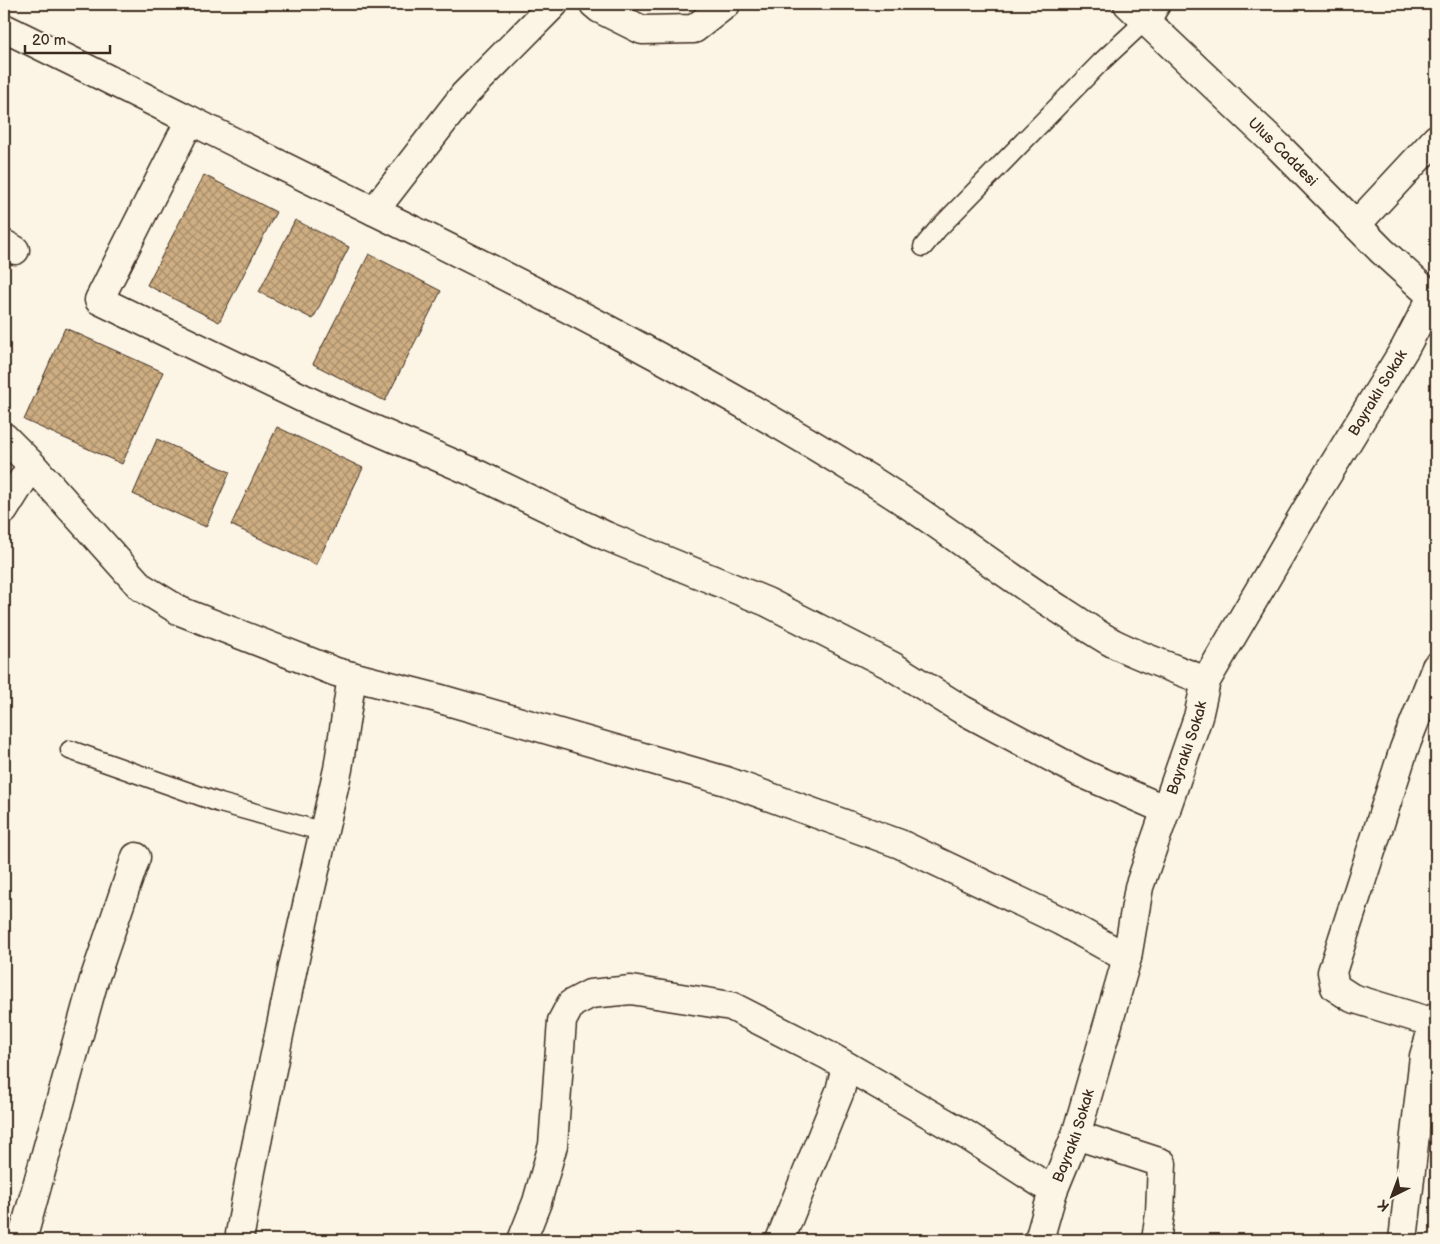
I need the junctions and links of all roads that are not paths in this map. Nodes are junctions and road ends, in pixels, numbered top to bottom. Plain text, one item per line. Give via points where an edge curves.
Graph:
1 (554, 4) edge
2 (594, 4) edge
3 (726, 4) edge
4 (1143, 10) edge
5 (4, 28) edge
6 (190, 120) junction
7 (1436, 139) edge
8 (374, 211) junction
9 (1356, 224) junction
10 (923, 247) dead end
11 (1434, 298) edge
12 (4, 437) edge
13 (32, 465) junction
14 (4, 510) edge
15 (1436, 667) edge
16 (352, 676) junction
17 (1206, 682) junction
18 (70, 750) dead end
19 (1166, 810) junction
20 (324, 832) junction
21 (136, 857) dead end
22 (1127, 958) junction
23 (1435, 1020) edge
24 (846, 1066) junction
25 (1076, 1135) junction
26 (1053, 1191) junction
27 (22, 1240) edge
28 (239, 1240) edge
29 (522, 1240) edge
30 (780, 1240) edge
31 (1039, 1240) edge
32 (1156, 1240) edge
33 (1403, 1240) edge

1 - 8 street via 464,95
2 - 3 street via 642,30 694,29
4 - 9 street, Ulus Caddesi
4 - 10 lane via 1094,69
5 - 6 street
6 - 8 street
6 - 19 street via 99,300 317,405 473,472 606,536 767,602 892,666 961,710 1079,772
7 - 9 street
8 - 17 street via 593,321 775,422 915,508 1028,590 1112,643
9 - 11 street, Ulus Caddesi
11 - 17 street, Bayraklı Sokak
12 - 13 street
13 - 14 street
13 - 16 street via 141,587 180,611 326,669
15 - 23 street via 1404,749 1332,972 1336,987 1352,998
16 - 20 street via 338,769
16 - 22 street via 726,781 900,844 1061,921
17 - 19 street, Bayraklı Sokak via 1198,717
18 - 20 lane via 220,803
19 - 22 street, Bayraklı Sokak via 1139,887
20 - 28 street
21 - 27 street via 94,980
22 - 25 street, Bayraklı Sokak
23 - 33 street via 1424,1056
24 - 26 street via 968,1136
24 - 29 street via 731,1006 631,990 590,994 572,1004 562,1020 553,1145
24 - 30 street via 840,1092
25 - 26 street, Bayraklı Sokak
25 - 32 street via 1162,1163
26 - 31 street, Bayraklı Sokak

